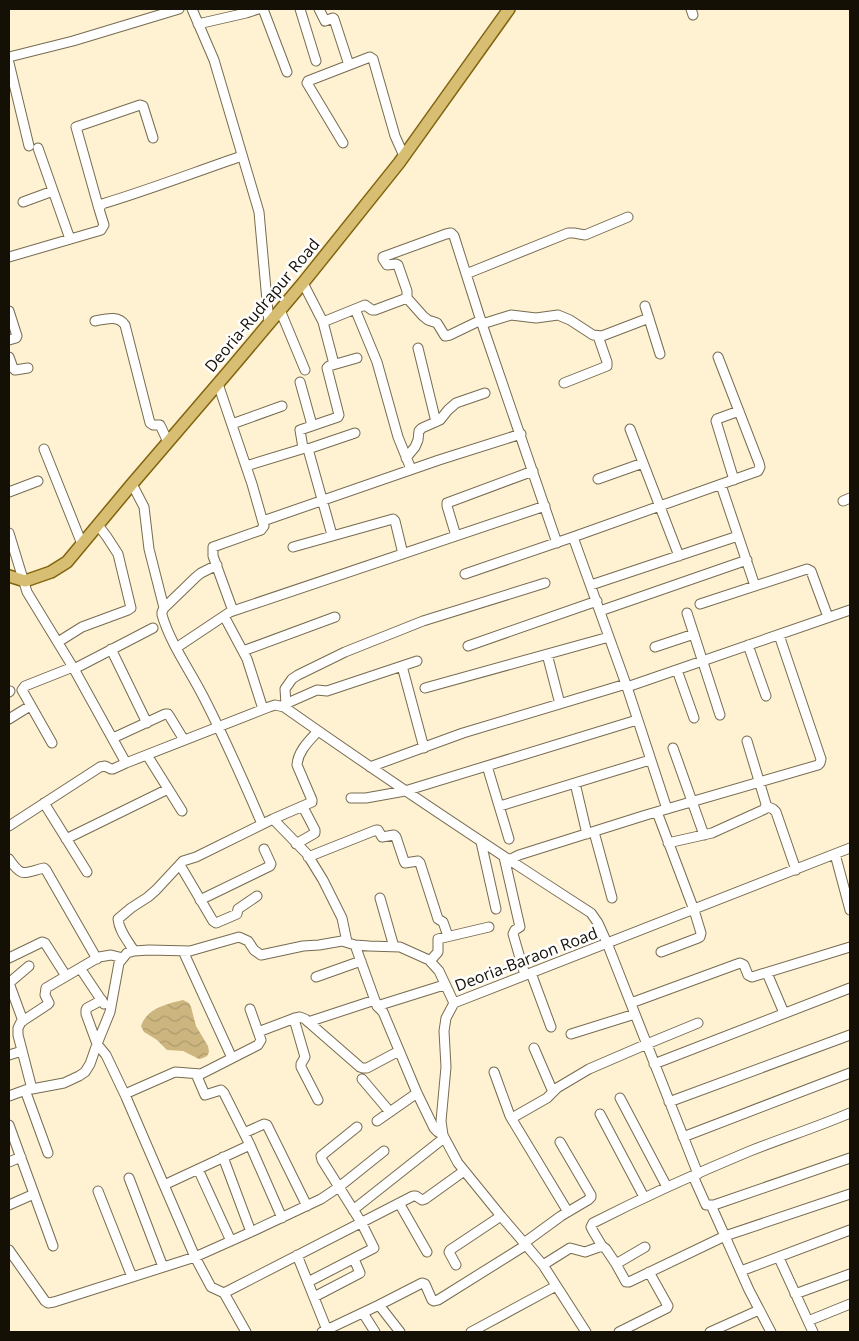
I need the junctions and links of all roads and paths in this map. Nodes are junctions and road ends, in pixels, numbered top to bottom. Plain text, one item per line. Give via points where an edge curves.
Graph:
1 (179, 9) edge
2 (192, 9) edge
3 (258, 9) edge
4 (263, 9) edge
5 (300, 9) edge
6 (319, 9) edge
7 (509, 9) edge
8 (198, 24) junction
9 (9, 57) edge
10 (316, 61) dead end
11 (9, 63) edge
12 (349, 65) junction
13 (287, 72) dead end
14 (153, 138) dead end
15 (343, 143) dead end
16 (242, 156) junction
17 (404, 156) junction
18 (53, 191) junction
19 (23, 202) dead end
20 (100, 209) junction
21 (628, 218) dead end
22 (70, 239) junction
23 (9, 257) edge
24 (466, 274) junction
25 (303, 283) junction
26 (406, 298) junction
27 (645, 306) dead end
28 (355, 309) junction
29 (280, 310) junction
30 (9, 312) edge
31 (649, 318) junction
32 (95, 321) dead end
33 (323, 322) junction
34 (481, 322) junction
35 (269, 323) junction
36 (598, 336) junction
37 (9, 340) edge
38 (418, 348) dead end
39 (660, 354) dead end
40 (9, 357) edge
41 (718, 357) dead end
42 (357, 358) dead end
43 (334, 364) junction
44 (28, 368) dead end
45 (305, 370) dead end
46 (300, 382) dead end
47 (564, 383) dead end
48 (218, 384) junction
49 (485, 393) dead end
50 (282, 406) dead end
51 (739, 411) junction
52 (436, 422) junction
53 (232, 424) junction
54 (312, 425) junction
55 (630, 429) dead end
56 (355, 433) dead end
57 (520, 434) junction
58 (168, 442) junction
59 (306, 448) junction
60 (44, 449) dead end
61 (406, 458) junction
62 (643, 463) junction
63 (246, 466) junction
64 (412, 469) junction
65 (533, 471) junction
66 (598, 478) dead end
67 (734, 480) junction
68 (38, 481) dead end
69 (132, 484) junction
70 (721, 485) junction
71 (9, 492) edge
72 (322, 500) junction
73 (545, 506) junction
74 (659, 506) junction
75 (263, 521) junction
76 (98, 525) junction
77 (9, 533) edge
78 (332, 535) junction
79 (456, 536) junction
80 (738, 536) junction
81 (573, 537) junction
82 (557, 543) junction
83 (82, 544) junction
84 (293, 547) dead end
85 (403, 554) junction
86 (679, 556) junction
87 (746, 560) junction
88 (217, 565) junction
89 (465, 574) dead end
90 (9, 576) edge
91 (25, 580) junction
92 (545, 583) dead end
93 (591, 585) junction
94 (755, 586) junction
95 (597, 601) junction
96 (700, 604) dead end
97 (164, 608) junction
98 (850, 610) edge
99 (233, 612) junction
100 (600, 612) junction
101 (687, 613) dead end
102 (224, 616) junction
103 (335, 617) dead end
104 (828, 618) junction
105 (153, 628) dead end
106 (694, 634) junction
107 (779, 635) junction
108 (609, 637) junction
109 (58, 642) junction
110 (468, 646) dead end
111 (748, 646) junction
112 (655, 647) dead end
113 (176, 648) junction
114 (111, 649) junction
115 (243, 651) junction
116 (547, 654) junction
117 (417, 661) dead end
118 (702, 661) junction
119 (402, 666) junction
120 (73, 668) junction
121 (677, 670) junction
122 (626, 686) junction
123 (425, 688) dead end
124 (766, 696) dead end
125 (560, 704) junction
126 (284, 705) junction
127 (30, 706) junction
128 (263, 709) junction
129 (720, 715) dead end
130 (694, 718) dead end
131 (9, 719) edge
132 (637, 720) junction
133 (146, 723) junction
134 (218, 726) junction
135 (318, 731) junction
136 (112, 738) junction
137 (184, 740) junction
138 (747, 741) dead end
139 (52, 743) dead end
140 (424, 748) junction
141 (673, 748) dead end
142 (147, 755) junction
143 (650, 760) junction
144 (126, 763) junction
145 (487, 766) junction
146 (370, 767) junction
147 (760, 782) junction
148 (575, 783) junction
149 (168, 789) junction
150 (405, 791) junction
151 (351, 798) dead end
152 (693, 802) junction
153 (44, 803) junction
154 (500, 806) junction
155 (766, 806) junction
156 (303, 807) junction
157 (667, 810) junction
158 (182, 811) dead end
159 (657, 812) junction
160 (273, 819) junction
161 (262, 824) junction
162 (9, 826) edge
163 (591, 833) junction
164 (704, 836) junction
165 (509, 838) dead end
166 (66, 839) junction
167 (481, 842) junction
168 (668, 842) junction
169 (296, 844) junction
170 (850, 848) edge
171 (264, 849) dead end
172 (835, 854) junction
173 (308, 856) junction
174 (9, 859) edge
175 (507, 859) junction
176 (180, 865) junction
177 (796, 870) junction
178 (87, 872) dead end
179 (257, 896) dead end
180 (380, 898) dead end
181 (612, 898) dead end
182 (200, 900) junction
183 (496, 909) dead end
184 (694, 910) junction
185 (850, 910) edge
186 (489, 927) dead end
187 (448, 936) junction
188 (351, 943) junction
189 (607, 943) junction
190 (394, 947) junction
191 (850, 947) edge
192 (134, 951) junction
193 (183, 951) junction
194 (661, 952) dead end
195 (10, 956) edge
196 (97, 958) junction
197 (123, 958) junction
198 (361, 961) junction
199 (430, 961) junction
200 (29, 966) dead end
201 (80, 968) junction
202 (767, 972) junction
203 (528, 974) junction
204 (66, 976) junction
205 (316, 977) dead end
206 (444, 985) junction
207 (850, 988) edge
208 (102, 1000) junction
209 (376, 1003) junction
210 (454, 1003) junction
211 (631, 1003) junction
212 (250, 1009) dead end
213 (110, 1012) junction
214 (784, 1013) junction
215 (635, 1014) junction
216 (294, 1018) junction
217 (23, 1021) junction
218 (308, 1022) junction
219 (698, 1023) dead end
220 (551, 1027) dead end
221 (258, 1032) junction
222 (571, 1034) dead end
223 (850, 1035) edge
224 (97, 1044) junction
225 (646, 1044) junction
226 (534, 1048) dead end
227 (22, 1051) junction
228 (399, 1051) junction
229 (9, 1055) edge
230 (232, 1058) junction
231 (654, 1064) junction
232 (494, 1072) dead end
233 (850, 1073) edge
234 (196, 1074) junction
235 (362, 1080) dead end
236 (29, 1090) junction
237 (553, 1092) junction
238 (124, 1094) junction
239 (417, 1094) junction
240 (9, 1096) edge
241 (620, 1098) dead end
242 (318, 1100) dead end
243 (669, 1102) junction
244 (390, 1112) junction
245 (850, 1113) edge
246 (600, 1114) dead end
247 (512, 1118) junction
248 (377, 1121) dead end
249 (9, 1125) edge
250 (357, 1128) dead end
251 (244, 1133) junction
252 (444, 1136) junction
253 (683, 1137) junction
254 (560, 1142) dead end
255 (250, 1145) junction
256 (384, 1151) dead end
257 (48, 1153) dead end
258 (21, 1157) junction
259 (223, 1158) junction
260 (850, 1158) edge
261 (9, 1162) edge
262 (198, 1169) junction
263 (464, 1170) junction
264 (695, 1175) junction
265 (129, 1178) dead end
266 (164, 1185) junction
267 (339, 1187) junction
268 (667, 1187) junction
269 (98, 1191) dead end
270 (34, 1194) junction
271 (850, 1194) edge
272 (644, 1197) junction
273 (399, 1203) junction
274 (9, 1205) edge
275 (711, 1205) junction
276 (307, 1206) junction
277 (353, 1210) junction
278 (568, 1212) junction
279 (500, 1216) junction
280 (282, 1218) junction
281 (361, 1222) junction
282 (850, 1230) edge
283 (251, 1232) junction
284 (725, 1236) junction
285 (230, 1241) junction
286 (525, 1244) junction
287 (54, 1246) dead end
288 (602, 1246) junction
289 (645, 1247) dead end
290 (9, 1250) edge
291 (427, 1252) dead end
292 (297, 1255) junction
293 (195, 1257) junction
294 (779, 1258) junction
295 (354, 1259) junction
296 (616, 1264) junction
297 (456, 1265) dead end
298 (543, 1265) junction
299 (163, 1267) junction
300 (741, 1271) junction
301 (649, 1272) junction
302 (850, 1274) edge
303 (132, 1277) junction
304 (308, 1282) junction
305 (556, 1286) junction
306 (224, 1293) junction
307 (795, 1294) junction
308 (314, 1297) junction
309 (379, 1305) junction
310 (849, 1306) edge
311 (759, 1310) junction
312 (364, 1313) junction
313 (808, 1321) junction
314 (324, 1331) edge
315 (246, 1332) edge
316 (375, 1332) edge
317 (400, 1332) edge
318 (471, 1332) edge
319 (586, 1332) edge
320 (618, 1332) edge
321 (710, 1332) edge
322 (770, 1332) edge
323 (813, 1332) edge

1 - 9 street
2 - 8 street
3 - 8 street
4 - 13 street
5 - 10 street
6 - 12 street via 324,21 334,19
7 - 17 main road, Deoria-Rudrapur Road
8 - 16 street via 214,60
11 - 18 street via 34,147
12 - 15 street via 307,83
12 - 17 street via 370,57 373,59
14 - 20 street via 140,105 76,127
16 - 20 street via 102,204
16 - 35 street via 259,212
17 - 25 main road, Deoria-Rudrapur Road
18 - 19 street
18 - 22 street
20 - 22 street via 104,225 101,230
21 - 24 street via 585,235 568,233
22 - 23 street
24 - 26 street via 451,234 385,255 385,264 396,264 399,268 407,291
24 - 34 street
25 - 29 main road, Deoria-Rudrapur Road
25 - 33 street
26 - 28 street via 375,310 365,305
26 - 34 street via 423,316 437,323 445,336
27 - 31 street
28 - 33 street
28 - 61 street via 380,372
29 - 35 main road, Deoria-Rudrapur Road
29 - 45 street
30 - 37 street via 17,336
31 - 36 street
31 - 39 street
32 - 58 street via 113,318 125,325 150,423 160,425
33 - 43 street
34 - 36 street via 511,315 536,318 558,315
34 - 57 street
35 - 48 main road, Deoria-Rudrapur Road
36 - 47 street via 608,366
38 - 52 street
40 - 44 street via 15,370
41 - 51 street
42 - 43 street
43 - 54 street via 327,368 339,415
46 - 54 street
48 - 53 street
48 - 58 main road, Deoria-Rudrapur Road
49 - 52 street via 456,404
50 - 53 street
51 - 67 street via 716,420
51 - 67 street via 760,467 758,471
52 - 61 street via 419,431 415,447
53 - 63 street
54 - 59 street via 300,430
55 - 62 street
56 - 59 street
57 - 64 street
57 - 65 street
58 - 69 main road, Deoria-Rudrapur Road
59 - 63 street
59 - 72 street
60 - 83 street
61 - 64 street
62 - 66 street
62 - 74 street
63 - 75 street
64 - 72 street
65 - 73 street
65 - 79 street via 447,504
67 - 70 street
68 - 71 street
69 - 76 main road, Deoria-Rudrapur Road
69 - 97 street via 144,507 149,549
70 - 74 street
70 - 80 street
72 - 75 street
72 - 78 street
73 - 79 street
73 - 82 street
74 - 81 street
74 - 86 street
75 - 88 street via 261,530 213,547
76 - 83 main road, Deoria-Rudrapur Road
76 - 109 street via 118,554 131,608 82,627
77 - 91 street
78 - 84 street
78 - 85 street via 393,519
79 - 85 street
80 - 86 street
80 - 87 street
81 - 82 street
81 - 93 street
82 - 89 street
83 - 91 main road, Deoria-Rudrapur Road via 67,562 51,572
85 - 99 street
86 - 93 street
87 - 94 street
87 - 100 street
88 - 97 street via 196,577
88 - 99 street
90 - 91 main road
91 - 109 street via 27,592
92 - 126 street via 423,621 345,652 292,679 285,689
93 - 95 street
94 - 96 street
94 - 104 street via 809,569
95 - 100 street
95 - 110 street
97 - 113 street via 162,618
98 - 104 street
99 - 102 street
100 - 108 street
101 - 106 street
102 - 113 street
102 - 115 street
103 - 115 street
104 - 107 street
105 - 114 street
106 - 112 street
106 - 118 street
107 - 111 street
107 - 147 street via 821,759 818,765
108 - 116 street
108 - 122 street
109 - 120 street
111 - 118 street
111 - 124 street
113 - 134 street
114 - 120 street
114 - 133 street
115 - 128 street
116 - 123 street
116 - 125 street
117 - 119 street
118 - 121 street
118 - 129 street
119 - 126 street via 326,691 317,690
119 - 140 street
120 - 127 street via 23,688
120 - 136 street
121 - 122 street
121 - 130 street
122 - 125 street
122 - 132 street
125 - 140 street
126 - 128 street
126 - 135 street
127 - 131 street
127 - 139 street
128 - 134 street
132 - 143 street
132 - 145 street
133 - 136 street
133 - 137 street via 168,714
134 - 137 street
134 - 161 street
135 - 146 street
135 - 156 street via 298,759 297,765 312,800
136 - 144 street
137 - 142 street
138 - 147 street
140 - 146 street
141 - 152 street
142 - 144 street
142 - 149 street
143 - 148 street
143 - 157 street
144 - 153 street via 110,770 100,767
145 - 150 street
145 - 154 street
146 - 150 street
147 - 152 street
147 - 155 street
148 - 154 street
148 - 163 street
149 - 158 street
149 - 166 street
150 - 151 street
150 - 167 street
152 - 157 street
152 - 164 street
153 - 162 street
153 - 166 street
154 - 165 street
155 - 164 street
155 - 177 street via 776,812
156 - 160 street
156 - 169 street via 316,830
157 - 159 street
159 - 163 street
159 - 168 street
160 - 161 street
160 - 169 street
161 - 176 street
163 - 175 street
163 - 181 street
164 - 168 street
166 - 178 street
167 - 175 street
167 - 183 street
168 - 184 street
169 - 173 street
170 - 172 street, Deoria-Baraon Road
171 - 182 street via 271,864 267,868
172 - 177 street, Deoria-Baraon Road
172 - 185 street
173 - 187 street via 376,830 382,837 394,835 405,863 420,863 438,919 443,922
173 - 188 street via 342,918
174 - 196 street via 20,872 46,870
175 - 189 street via 591,913
175 - 203 street via 520,925 513,934
176 - 182 street
176 - 192 street via 152,894 118,919 120,930
177 - 184 street, Deoria-Baraon Road
179 - 182 street via 236,914 218,923 213,922
180 - 190 street
184 - 189 street, Deoria-Baraon Road
184 - 194 street via 700,937
186 - 187 street
187 - 199 street via 438,938 438,952
188 - 190 street
188 - 193 street via 342,941 303,946 261,955 248,941 239,937
188 - 198 street
189 - 203 street, Deoria-Baraon Road
189 - 211 street
190 - 199 street
191 - 202 street
192 - 193 street
192 - 197 street
193 - 230 street
195 - 204 street via 45,943
196 - 197 street via 111,955
196 - 201 street
197 - 213 street via 119,963
198 - 205 street
198 - 209 street
199 - 206 street
200 - 217 street via 9,983
201 - 204 street
201 - 208 street
202 - 211 street via 750,977 740,963
202 - 214 street
203 - 210 street, Deoria-Baraon Road
203 - 220 street
204 - 217 street via 46,988 49,1003
206 - 209 street
206 - 210 street
207 - 214 street
208 - 213 street
208 - 224 street via 86,1010
209 - 218 street
209 - 228 street
210 - 252 street, Deoria-Baraon Road via 444,1031 446,1067 441,1121
211 - 215 street
212 - 221 street
213 - 224 street
214 - 231 street
215 - 222 street
215 - 225 street
216 - 218 street via 300,1017
216 - 221 street
216 - 242 street via 305,1057 301,1068
217 - 227 street via 18,1028
218 - 228 street via 363,1068
219 - 225 street
221 - 230 street via 258,1045
223 - 243 street
224 - 236 street via 85,1072 64,1083
224 - 238 street via 106,1054
225 - 231 street
225 - 237 street via 588,1070
226 - 237 street
227 - 229 street
227 - 236 street
228 - 239 street
230 - 234 street
231 - 243 street
232 - 247 street
233 - 253 street
234 - 238 street via 175,1072
234 - 251 street via 204,1095 223,1091
235 - 244 street
236 - 240 street
236 - 257 street
237 - 247 street
238 - 266 street
239 - 244 street
239 - 252 street via 434,1128
241 - 268 street
243 - 253 street
244 - 248 street
245 - 264 street
246 - 272 street
247 - 278 street
249 - 258 street
250 - 267 street via 321,1156
251 - 255 street
251 - 276 street via 267,1125
252 - 263 street, Deoria-Baraon Road
252 - 277 street
253 - 264 street
254 - 278 street via 591,1195
255 - 259 street
255 - 280 street
256 - 267 street
258 - 261 street
258 - 270 street
259 - 262 street
259 - 283 street
260 - 275 street
262 - 266 street
262 - 285 street
263 - 273 street via 425,1199 413,1196
263 - 279 street, Deoria-Baraon Road
264 - 268 street
264 - 275 street via 706,1205
265 - 299 street
266 - 293 street
267 - 276 street
267 - 277 street
268 - 272 street
269 - 303 street
270 - 274 street
270 - 287 street
271 - 284 street
272 - 288 street via 593,1223 591,1227
273 - 281 street
273 - 291 street
275 - 284 street
276 - 280 street
277 - 281 street
278 - 286 street
279 - 286 street, Deoria-Baraon Road
279 - 297 street via 450,1250
280 - 283 street
281 - 292 street
281 - 295 street via 374,1248
282 - 294 street
283 - 285 street
284 - 300 street
284 - 301 street
285 - 293 street
286 - 298 street, Deoria-Baraon Road
286 - 309 street via 438,1300 432,1300 422,1283
288 - 296 street
288 - 298 street via 585,1252 570,1248
289 - 296 street
290 - 303 street via 48,1303
292 - 304 street
292 - 306 street
293 - 299 street
293 - 306 street via 211,1288
294 - 300 street
294 - 307 street
295 - 304 street
295 - 308 street via 360,1273
296 - 301 street via 626,1282
298 - 305 street, Deoria-Baraon Road
299 - 303 street
300 - 311 street
301 - 320 street via 667,1308
302 - 307 street
304 - 308 street
305 - 318 street
305 - 319 street, Deoria-Baraon Road
306 - 315 street
307 - 313 street
308 - 314 street
309 - 312 street
309 - 317 street
310 - 313 street
311 - 321 street
311 - 322 street
312 - 314 street
312 - 316 street
313 - 323 street

